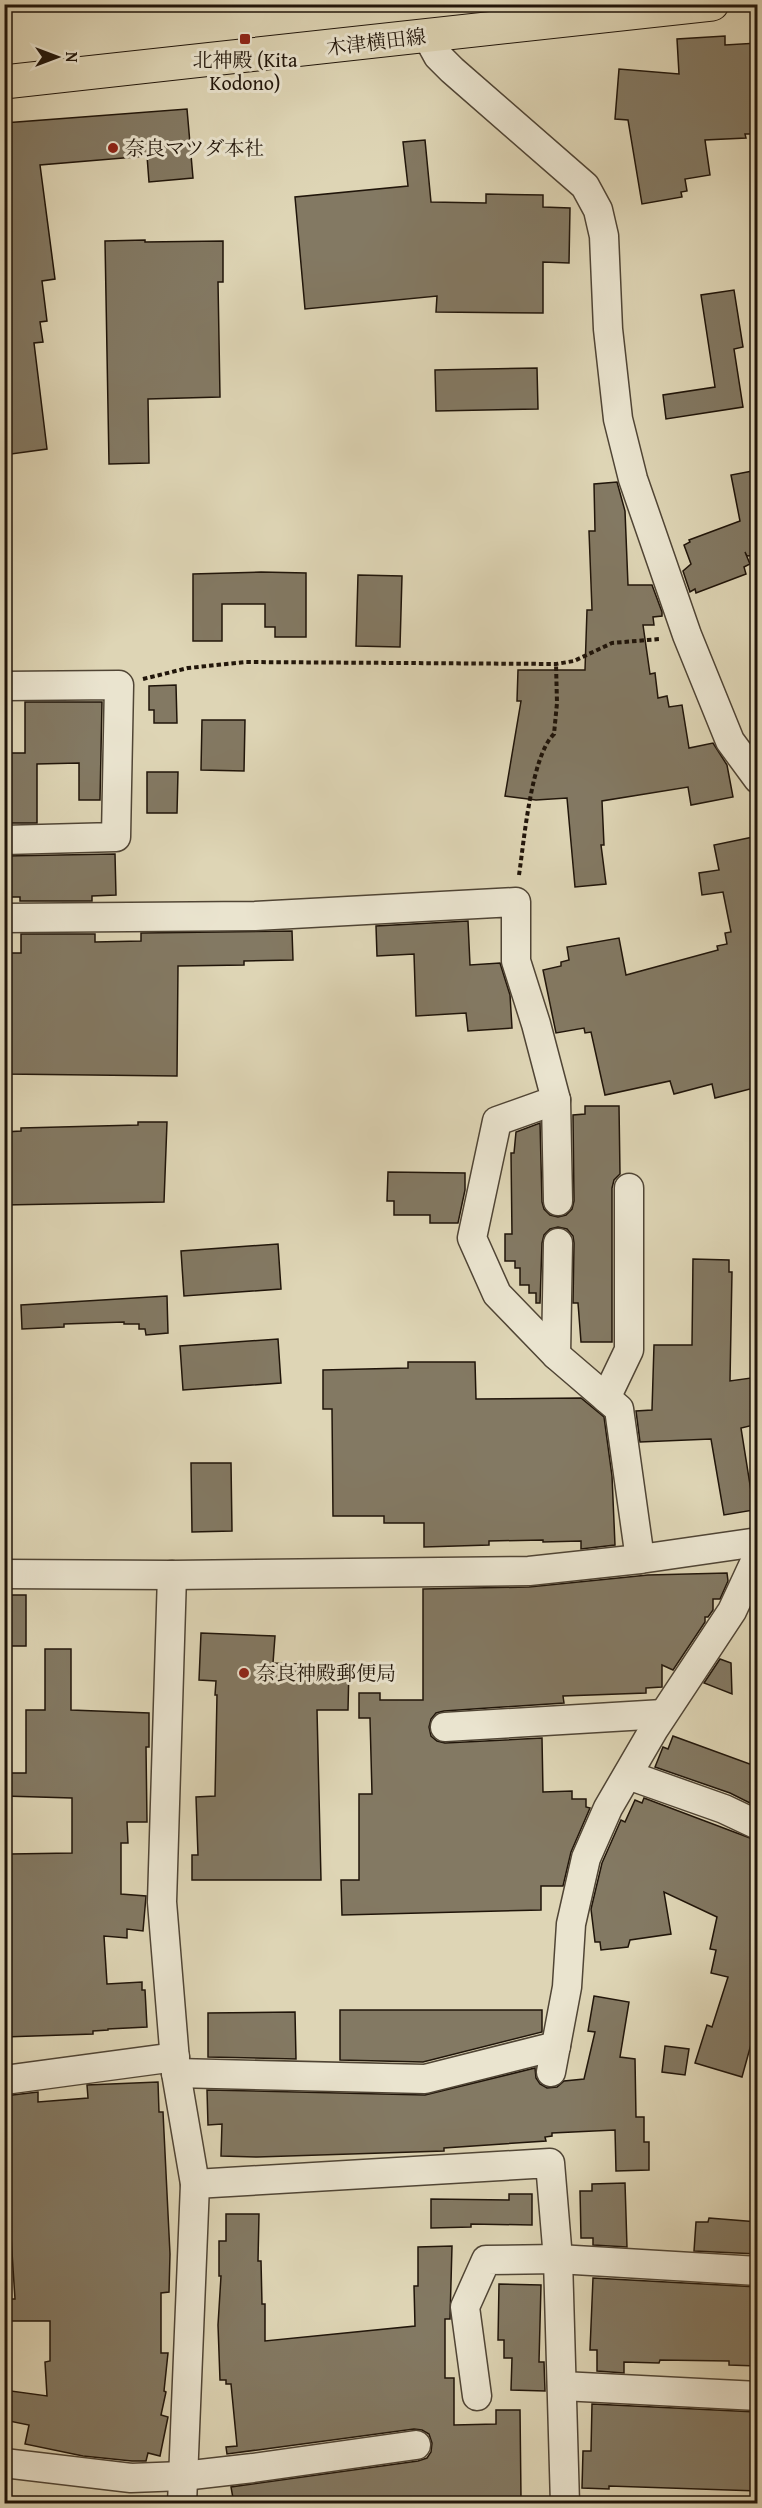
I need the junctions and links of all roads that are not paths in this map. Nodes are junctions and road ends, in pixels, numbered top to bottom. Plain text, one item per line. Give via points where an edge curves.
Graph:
1 (712, 4) edge
2 (427, 36) junction
3 (4, 82) edge
4 (4, 686) edge
5 (758, 779) edge
6 (4, 840) edge
7 (4, 918) edge
8 (556, 1100) junction
9 (629, 1188) dead end
10 (558, 1201) dead end
11 (558, 1243) dead end
12 (556, 1355) junction
13 (606, 1398) junction
14 (758, 1542) edge
15 (758, 1555) edge
16 (640, 1559) junction
17 (4, 1574) edge
18 (172, 1575) junction
19 (663, 1714) junction
20 (445, 1727) dead end
21 (628, 1774) junction
22 (758, 1825) edge
23 (176, 2065) junction
24 (4, 2080) edge
25 (195, 2184) junction
26 (558, 2259) junction
27 (758, 2271) edge
28 (562, 2386) junction
29 (477, 2396) dead end
30 (758, 2396) edge
31 (416, 2445) dead end
32 (4, 2463) edge
33 (183, 2476) junction
34 (182, 2504) edge
35 (566, 2504) edge

1 - 2 main road, 木津横田線
2 - 3 main road, 木津横田線
2 - 5 street via 452,70 585,186 598,210 604,236 608,329 618,419 633,479 687,635 730,741
4 - 6 street via 120,685 116,837
7 - 8 street via 255,916 516,902 516,961
8 - 10 street
8 - 12 street via 497,1121 472,1238 497,1294
9 - 13 street via 628,1350
11 - 12 street
12 - 13 street
13 - 16 street via 619,1409
14 - 16 street
15 - 19 street via 732,1611
16 - 18 street via 529,1571
17 - 18 street
18 - 23 street via 162,1902
19 - 20 street
19 - 21 street
21 - 22 street
21 - 23 street via 586,1858 571,1924 567,1988 554,2059 424,2079
23 - 24 street
23 - 25 street
25 - 26 street via 549,2163
25 - 33 street
26 - 27 street
26 - 28 street
26 - 29 street via 486,2260 465,2307
28 - 30 street
28 - 35 street
31 - 33 street
32 - 33 street via 131,2478
33 - 34 street

